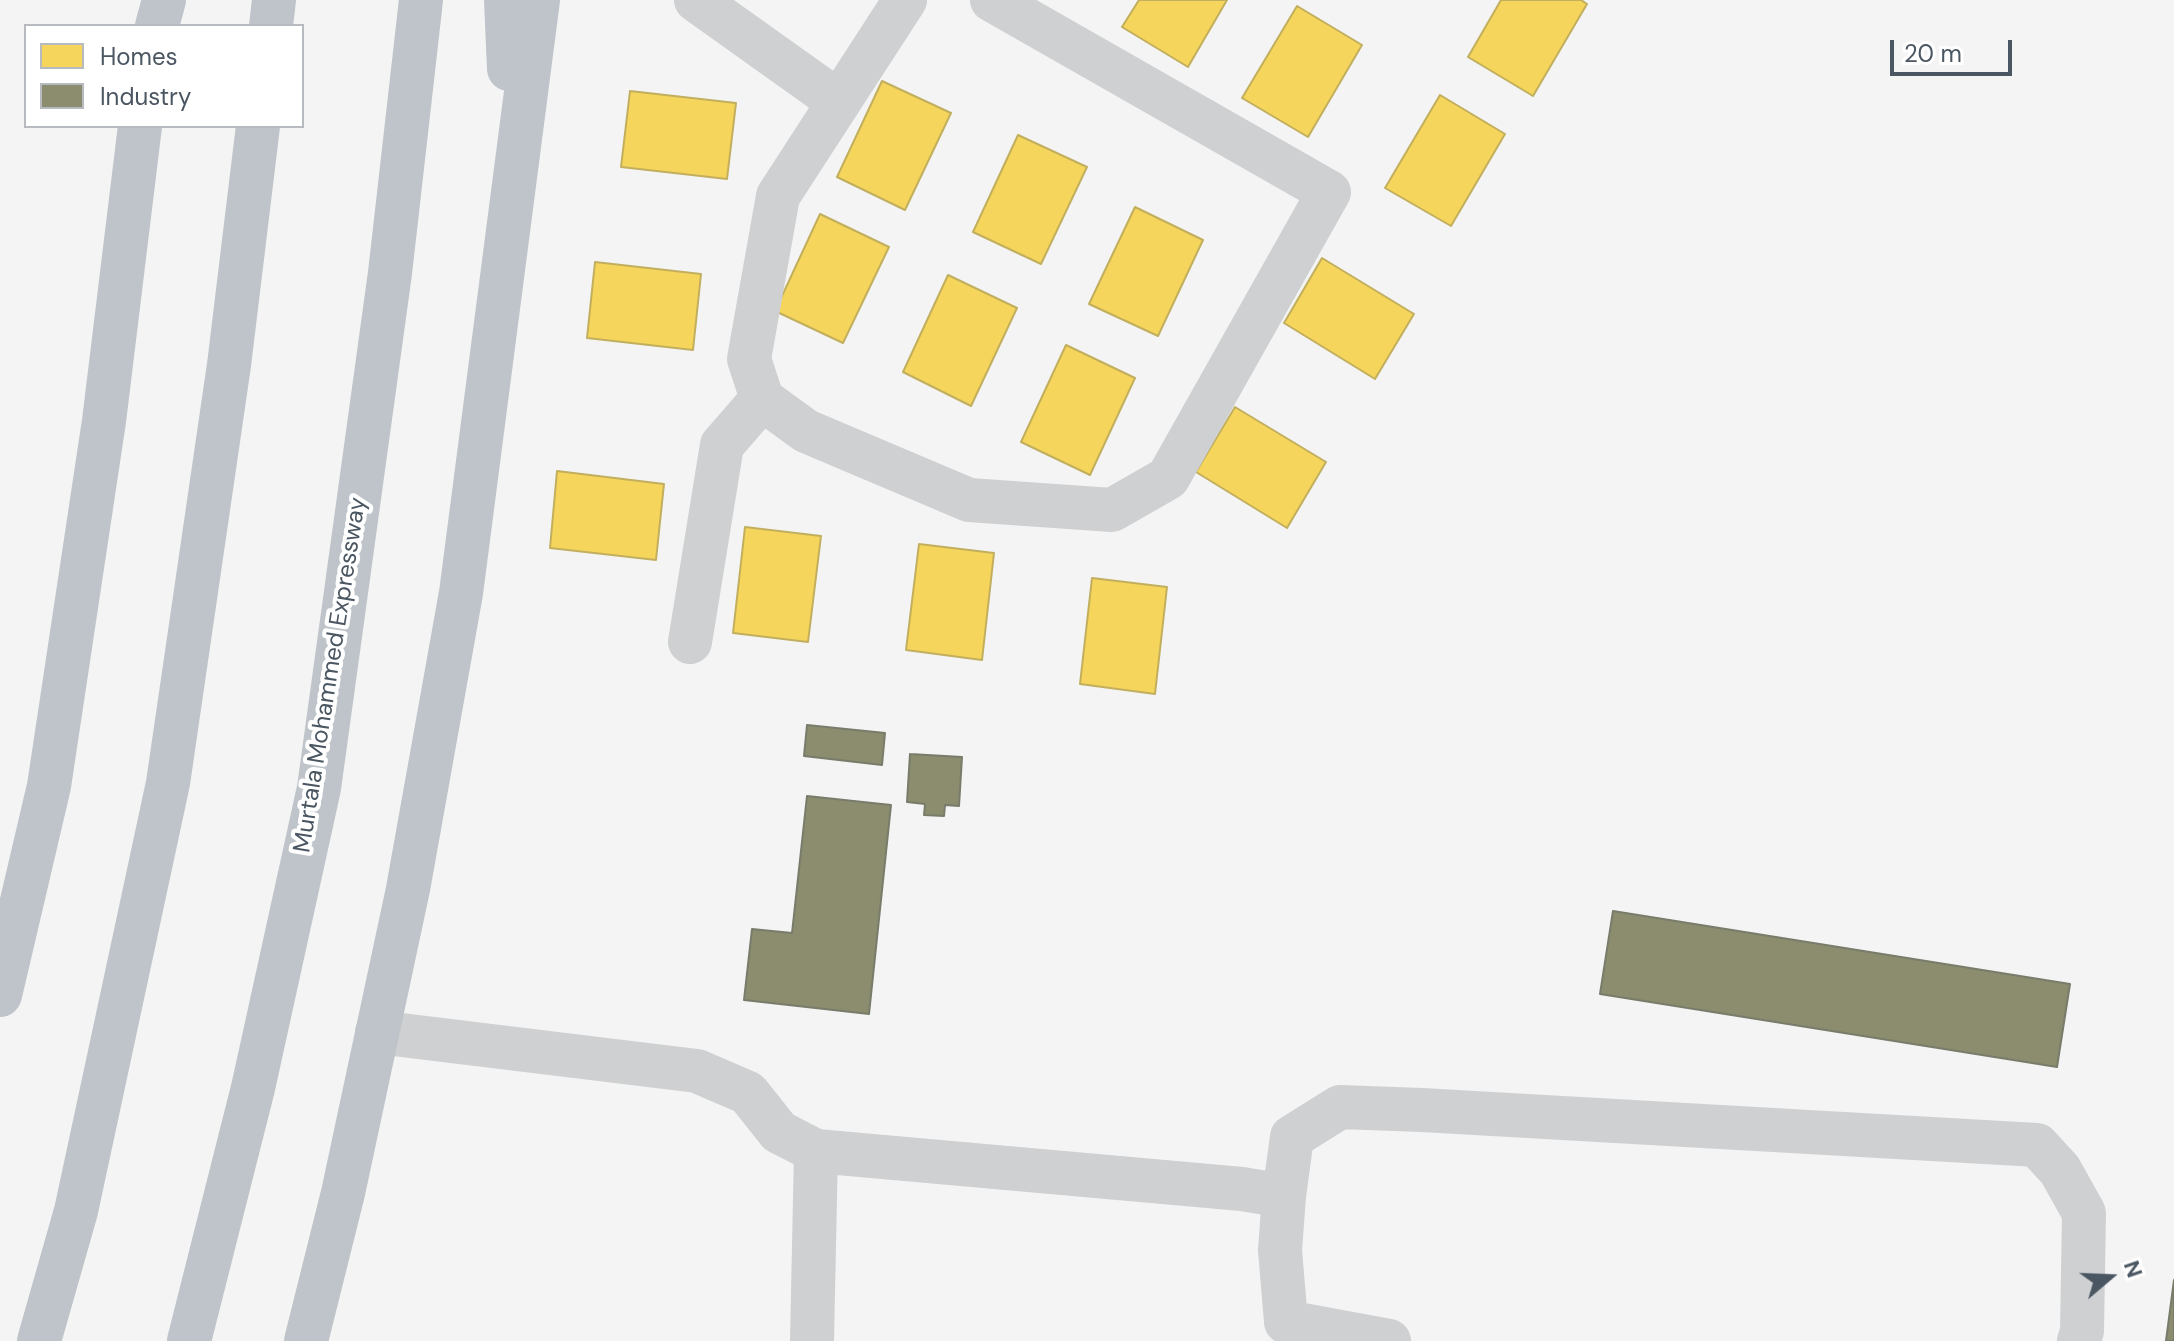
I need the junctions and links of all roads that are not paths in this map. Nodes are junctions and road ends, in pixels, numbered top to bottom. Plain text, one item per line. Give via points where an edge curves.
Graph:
1 (155, 0) edge
2 (164, 0) edge
3 (274, 0) edge
4 (421, 0) edge
5 (506, 0) edge
6 (538, 0) edge
7 (696, 0) edge
8 (905, 0) edge
9 (992, 0) edge
10 (154, 24) edge
11 (155, 24) edge
12 (271, 24) edge
13 (839, 102) junction
14 (140, 128) edge
15 (258, 128) edge
16 (514, 179) junction
17 (762, 399) junction
18 (690, 642) dead end
19 (0, 995) edge
20 (377, 1032) junction
21 (816, 1151) junction
22 (1284, 1196) junction
23 (39, 1341) edge
24 (189, 1341) edge
25 (306, 1341) edge
26 (812, 1341) edge
27 (1389, 1341) edge
28 (2079, 1341) edge

1 - 10 highway
2 - 11 highway
3 - 12 highway
4 - 24 highway, Murtala Mohammed Expressway via 390,273 319,788 253,1088
5 - 16 highway
6 - 16 highway
7 - 13 lane
8 - 13 lane
9 - 17 lane via 1329,192 1168,478 1112,510 969,500 806,431
13 - 17 lane via 778,196 749,359
14 - 19 highway via 104,421 49,786
15 - 23 highway via 168,783 76,1211
16 - 20 highway via 461,593
17 - 18 lane via 722,445
20 - 21 lane via 697,1071 748,1093 779,1132
20 - 25 highway
21 - 22 lane
21 - 26 lane
22 - 27 lane via 1280,1250 1286,1322
22 - 28 lane via 1292,1137 1340,1107 2037,1145 2060,1170 2084,1213

